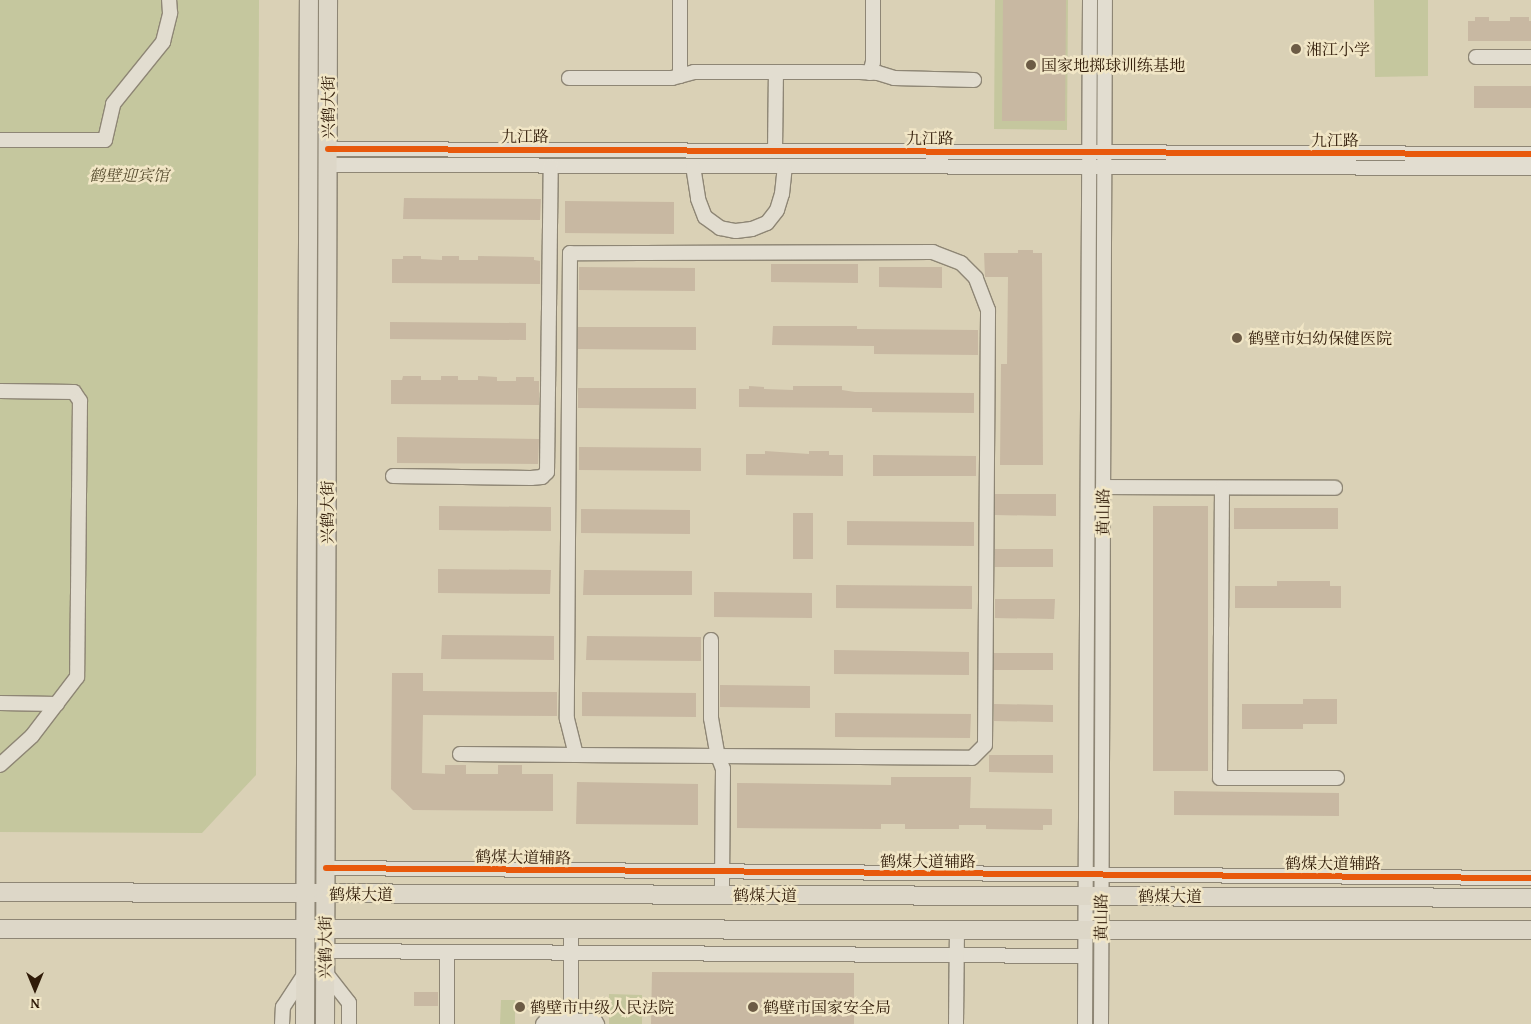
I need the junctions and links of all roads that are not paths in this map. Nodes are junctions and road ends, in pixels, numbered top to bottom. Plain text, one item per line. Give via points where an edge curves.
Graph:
1 (169, 0) edge
2 (309, 0) edge
3 (328, 0) edge
4 (680, 0) edge
5 (873, 0) edge
6 (1090, 0) edge
7 (1105, 0) edge
8 (1476, 57) dead end
9 (1531, 57) edge
10 (776, 72) junction
11 (870, 73) junction
12 (680, 76) junction
13 (569, 78) dead end
14 (974, 80) dead end
15 (0, 140) edge
16 (775, 151) junction
17 (1089, 152) junction
18 (1105, 152) junction
19 (1531, 154) edge
20 (329, 157) junction
21 (551, 166) junction
22 (693, 166) junction
23 (785, 166) junction
24 (1089, 167) junction
25 (1104, 167) junction
26 (1531, 168) edge
27 (736, 231) junction
28 (736, 252) junction
29 (0, 391) edge
30 (392, 476) dead end
31 (1103, 487) junction
32 (1222, 488) junction
33 (1335, 488) dead end
34 (711, 640) dead end
35 (0, 703) edge
36 (57, 704) junction
37 (460, 754) dead end
38 (576, 755) junction
39 (718, 756) junction
40 (0, 765) edge
41 (1337, 778) dead end
42 (326, 868) junction
43 (723, 873) junction
44 (1086, 876) junction
45 (1101, 876) junction
46 (1531, 878) edge
47 (0, 892) edge
48 (306, 893) junction
49 (325, 893) junction
50 (722, 895) junction
51 (1093, 896) junction
52 (1531, 898) edge
53 (0, 928) edge
54 (306, 929) junction
55 (325, 929) junction
56 (571, 929) junction
57 (957, 930) junction
58 (1093, 930) junction
59 (1531, 930) edge
60 (325, 951) junction
61 (447, 952) junction
62 (571, 952) junction
63 (957, 955) junction
64 (1085, 956) junction
65 (306, 972) junction
66 (325, 972) junction
67 (571, 1021) junction
68 (282, 1024) edge
69 (305, 1024) edge
70 (325, 1024) edge
71 (349, 1024) edge
72 (447, 1024) edge
73 (543, 1024) edge
74 (598, 1024) edge
75 (956, 1024) edge
76 (1085, 1024) edge
77 (1101, 1024) edge

1 - 15 street via 170,13 163,42 112,104 104,140
2 - 48 main road, 兴鹤大街
3 - 20 main road, 兴鹤大街
4 - 12 street
5 - 11 street via 873,62
6 - 17 street, 黄山路
7 - 18 street, 黄山路
8 - 9 street
10 - 11 street
10 - 12 street via 694,72
10 - 16 street
11 - 14 street via 894,78
12 - 13 street
16 - 17 street, 九江路
16 - 20 street, 九江路
17 - 18 street, 九江路
17 - 24 street, 黄山路
18 - 19 street, 九江路
18 - 25 street, 黄山路
20 - 21 street, 九江路
20 - 42 main road, 兴鹤大街
21 - 22 street, 九江路
21 - 30 street via 547,472 542,477 531,478
22 - 23 street, 九江路
22 - 27 street via 698,199 705,217 720,228
23 - 24 street, 九江路
23 - 27 street via 777,210 767,222 752,230
24 - 25 street, 九江路
24 - 44 street, 黄山路
25 - 26 street, 九江路
25 - 31 street, 黄山路
27 - 28 street
28 - 38 street via 570,253 567,720
28 - 39 street via 933,252 962,263 976,278 988,310 985,745 972,758
29 - 36 street via 74,392 80,401 78,677
31 - 32 street
31 - 45 street, 黄山路
32 - 33 street
32 - 41 street via 1220,778
34 - 39 street via 711,718
35 - 36 street
36 - 40 street via 32,736
37 - 38 street
38 - 39 street
39 - 43 street via 723,769
42 - 43 street, 鹤煤大道辅路
42 - 49 main road, 兴鹤大街
43 - 44 street, 鹤煤大道辅路
43 - 50 street
44 - 45 street, 鹤煤大道辅路
44 - 51 street, 黄山路
45 - 46 street, 鹤煤大道辅路
45 - 51 street, 黄山路
47 - 48 main road, 鹤煤大道
48 - 49 main road, 鹤煤大道
48 - 54 main road, 兴鹤大街
49 - 50 main road, 鹤煤大道
49 - 55 main road, 兴鹤大街
50 - 51 main road, 鹤煤大道
51 - 52 main road, 鹤煤大道
51 - 58 street, 黄山路
53 - 54 main road
54 - 55 main road
54 - 65 main road, 兴鹤大街
55 - 56 main road
55 - 60 main road, 兴鹤大街
56 - 57 main road
56 - 62 street
57 - 58 main road
57 - 63 street
58 - 59 main road
58 - 64 street, 黄山路
58 - 77 street, 黄山路
60 - 61 street
60 - 66 main road, 兴鹤大街
61 - 62 street
61 - 72 street
62 - 63 street
62 - 67 street
63 - 64 street
63 - 75 street
64 - 76 street, 黄山路
65 - 68 street via 282,1007
65 - 69 main road, 兴鹤大街
66 - 70 main road, 兴鹤大街
66 - 71 street via 349,1003
67 - 73 street via 546,1021
67 - 74 street

